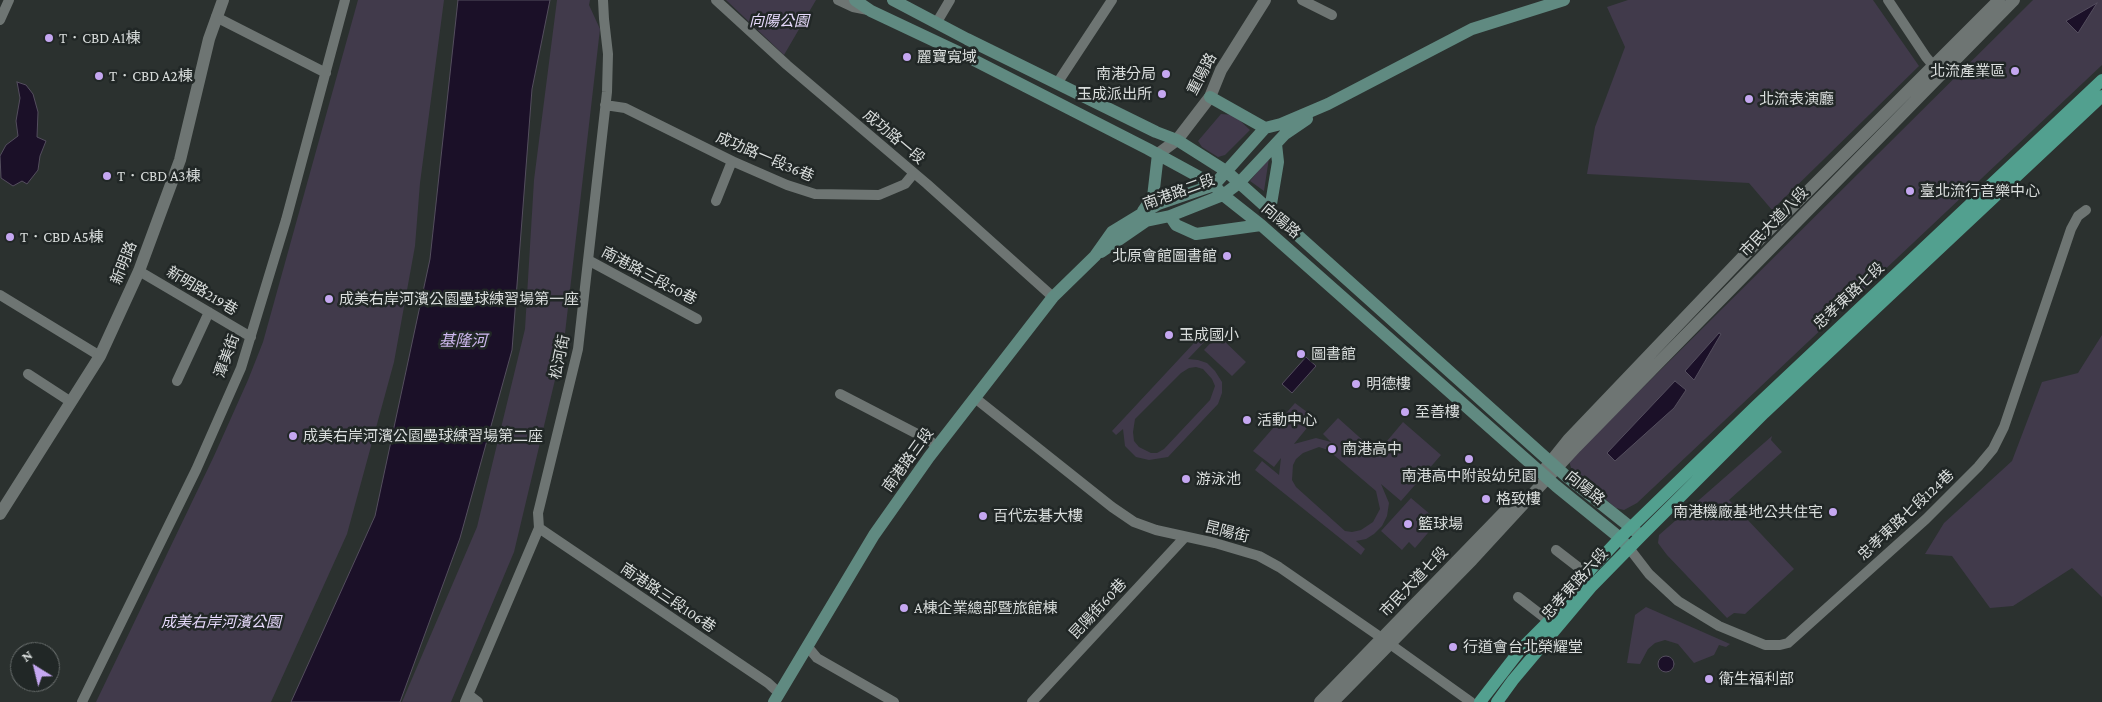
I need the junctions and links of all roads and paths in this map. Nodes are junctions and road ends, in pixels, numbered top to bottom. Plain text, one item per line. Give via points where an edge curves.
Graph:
1 (9, 0) edge
2 (223, 0) edge
3 (345, 0) edge
4 (603, 0) edge
5 (716, 0) edge
6 (838, 0) edge
7 (856, 0) edge
8 (892, 0) edge
9 (950, 0) edge
10 (1112, 0) edge
11 (1265, 0) edge
12 (1302, 0) edge
13 (1888, 0) edge
14 (1999, 0) edge
15 (2014, 0) edge
16 (1558, 1) edge
17 (871, 11) junction
18 (1332, 15) dead end
19 (216, 16) junction
20 (0, 20) edge
21 (937, 22) junction
22 (1937, 70) junction
23 (326, 73) junction
24 (2102, 80) edge
25 (1058, 82) junction
26 (2102, 96) edge
27 (1210, 97) junction
28 (1328, 104) junction
29 (605, 105) junction
30 (1265, 128) junction
31 (1177, 140) junction
32 (1276, 144) junction
33 (1158, 154) junction
34 (732, 161) junction
35 (1226, 172) junction
36 (914, 173) junction
37 (1238, 184) junction
38 (1214, 185) junction
39 (1223, 195) junction
40 (716, 201) dead end
41 (1270, 210) junction
42 (2086, 210) dead end
43 (1140, 214) junction
44 (1170, 216) junction
45 (1262, 225) junction
46 (1095, 256) junction
47 (588, 260) junction
48 (139, 271) junction
49 (0, 295) edge
50 (1053, 297) junction
51 (209, 312) junction
52 (697, 319) dead end
53 (251, 337) junction
54 (100, 356) junction
55 (28, 374) dead end
56 (177, 381) dead end
57 (840, 394) dead end
58 (975, 398) junction
59 (71, 402) junction
60 (938, 446) junction
61 (1554, 465) junction
62 (1545, 476) junction
63 (0, 514) edge
64 (539, 528) junction
65 (1636, 531) junction
66 (1185, 537) junction
67 (1620, 538) junction
68 (1629, 548) junction
69 (1556, 550) dead end
70 (1587, 574) junction
71 (1518, 597) dead end
72 (1549, 621) junction
73 (1386, 642) junction
74 (807, 646) junction
75 (777, 698) edge
76 (467, 699) edge
77 (82, 702) edge
78 (478, 702) edge
79 (894, 702) edge
80 (1032, 702) edge
81 (1320, 702) edge
82 (1333, 702) edge
83 (1471, 702) edge
84 (1480, 702) edge
85 (1497, 702) edge

1 - 20 street
2 - 19 street, 新明路
3 - 23 street, 潭美街
4 - 29 street, 松河街 via 608,54
5 - 36 street, 成功路一段
6 - 17 street
7 - 17 main road, 向陽路
8 - 21 main road, 向陽路
9 - 21 street
10 - 25 street
11 - 27 street, 重陽路 via 1220,70
12 - 18 street
13 - 22 street
14 - 22 street, 市民大道八段
15 - 22 street, 市民大道八段
16 - 28 main road, 南港路二段 via 1472,29
17 - 33 main road, 向陽路
19 - 23 street
19 - 48 street, 新明路 via 180,160
21 - 25 main road, 向陽路
22 - 61 street, 市民大道八段 via 1582,440
23 - 53 street, 潭美街
24 - 65 main road, 忠孝東路七段 via 1764,399
25 - 31 main road, 向陽路
26 - 65 main road, 忠孝東路七段
27 - 30 main road
27 - 31 street, 重陽路
28 - 30 main road, 南港路二段
28 - 32 main road, 南港路二段
29 - 34 street, 成功路一段36巷 via 625,108
29 - 47 street, 松河街
30 - 35 main road, 南港路二段
31 - 33 street, 重陽路
31 - 35 main road, 向陽路
32 - 37 main road, 南港路二段
32 - 41 main road via 1278,162
33 - 38 main road, 向陽路
33 - 43 main road via 1153,197
34 - 36 street, 成功路一段36巷 via 806,191 837,196 879,195 906,184
34 - 40 street
35 - 37 main road, 向陽路
35 - 38 main road, 南港路二段
36 - 50 street, 成功路一段
37 - 39 main road, 南港路二段
37 - 41 main road, 向陽路
38 - 39 main road, 向陽路
38 - 43 main road, 南港路二段 via 1158,204
39 - 44 main road, 南港路二段
39 - 45 main road, 向陽路
41 - 61 main road, 向陽路
42 - 68 street, 忠孝東路七段124巷 via 2078,216 2071,229 2004,427 1993,449 1926,519 1788,643 1765,645 1720,626 1678,601 1648,574
43 - 46 main road, 南港路二段 via 1112,232
44 - 45 main road via 1176,225 1196,234
44 - 46 main road, 南港路二段 via 1146,221
45 - 62 main road, 向陽路
46 - 50 main road, 南港路三段
47 - 52 street, 南港路三段50巷
47 - 64 street, 松河街 via 578,349 538,513
48 - 51 street, 新明路219巷
48 - 54 street, 新明路
49 - 54 street
50 - 58 main road, 南港路三段
51 - 53 street, 新明路219巷
51 - 56 street
53 - 77 street, 潭美街 via 241,368 196,470
54 - 59 street, 新明路
55 - 59 street
57 - 60 street
58 - 60 main road, 南港路三段
58 - 66 street, 昆陽街 via 1134,522
59 - 63 street, 新明路
60 - 74 main road, 南港路三段 via 874,535
61 - 62 street, 市民大道七段
61 - 65 main road, 向陽路
62 - 67 main road, 向陽路
62 - 73 street, 市民大道七段 via 1472,560
64 - 75 street, 南港路三段106巷 via 768,683
64 - 76 street, 松河街
65 - 67 main road, 忠孝東路七段
65 - 68 main road, 忠孝東路六段
66 - 73 street, 昆陽街 via 1260,556
66 - 80 street, 昆陽街60巷
67 - 68 main road, 向陽路
67 - 70 main road, 忠孝東路六段
68 - 85 main road, 忠孝東路六段 via 1592,586
69 - 70 street
70 - 72 main road, 忠孝東路六段
71 - 72 street
72 - 84 main road, 忠孝東路六段
73 - 81 street, 市民大道七段
73 - 82 street, 市民大道七段
73 - 83 street, 昆陽街
74 - 75 main road, 南港路三段
74 - 79 street via 817,658
76 - 78 street

